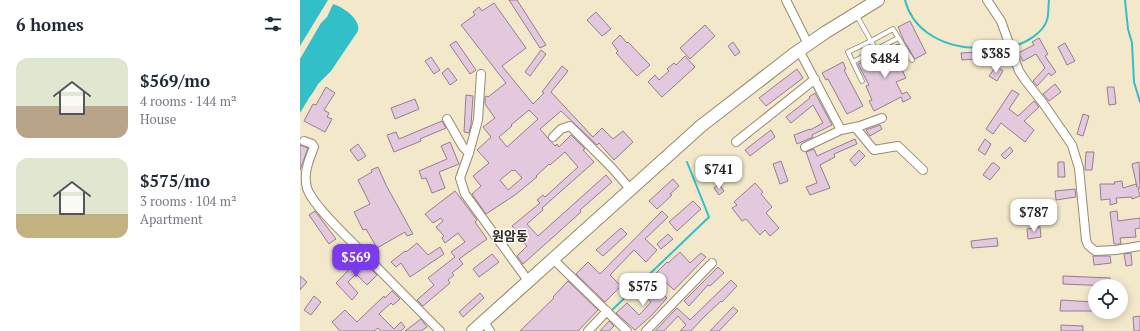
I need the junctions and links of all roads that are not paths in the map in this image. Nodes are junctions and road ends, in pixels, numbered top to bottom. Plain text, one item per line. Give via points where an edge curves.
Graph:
1 (786, 0) edge
2 (878, 0) edge
3 (987, 0) edge
4 (856, 13) junction
5 (898, 38) junction
6 (871, 41) junction
7 (804, 47) junction
8 (876, 50) junction
9 (879, 56) dead end
10 (912, 60) dead end
11 (853, 62) junction
12 (481, 74) dead end
13 (815, 79) junction
14 (862, 81) dead end
15 (882, 118) dead end
16 (447, 119) dead end
17 (855, 127) junction
18 (841, 130) junction
19 (553, 137) dead end
20 (304, 141) dead end
21 (736, 142) dead end
22 (805, 147) dead end
23 (470, 153) junction
24 (924, 170) dead end
25 (631, 190) junction
26 (1140, 246) edge
27 (554, 260) junction
28 (712, 263) dead end
29 (529, 282) junction
30 (607, 311) junction
31 (487, 326) edge
32 (440, 331) edge
33 (473, 331) edge
34 (588, 331) edge
35 (628, 331) edge
36 (646, 331) edge

1 - 7 street
2 - 4 main road
3 - 26 street via 1003,26 1019,71 1072,145 1079,168 1088,245 1095,252
4 - 6 lane
4 - 7 main road
5 - 6 lane via 893,29
5 - 8 lane
5 - 10 lane
6 - 8 lane
6 - 11 lane via 848,52
7 - 13 street
7 - 25 main road via 701,126
8 - 9 lane
8 - 11 lane
11 - 14 lane
12 - 23 street via 478,120
13 - 18 street
13 - 21 street
15 - 17 street
16 - 23 street via 463,147
17 - 18 street
17 - 24 street via 874,150 898,146
18 - 22 street
19 - 25 street via 561,129 570,126
20 - 32 street via 314,147 306,174 308,189 317,204 344,235
23 - 29 street via 460,178 465,194
25 - 27 main road
27 - 29 main road
27 - 30 street
28 - 36 street
29 - 31 main road
30 - 34 street
30 - 35 street
31 - 33 main road

